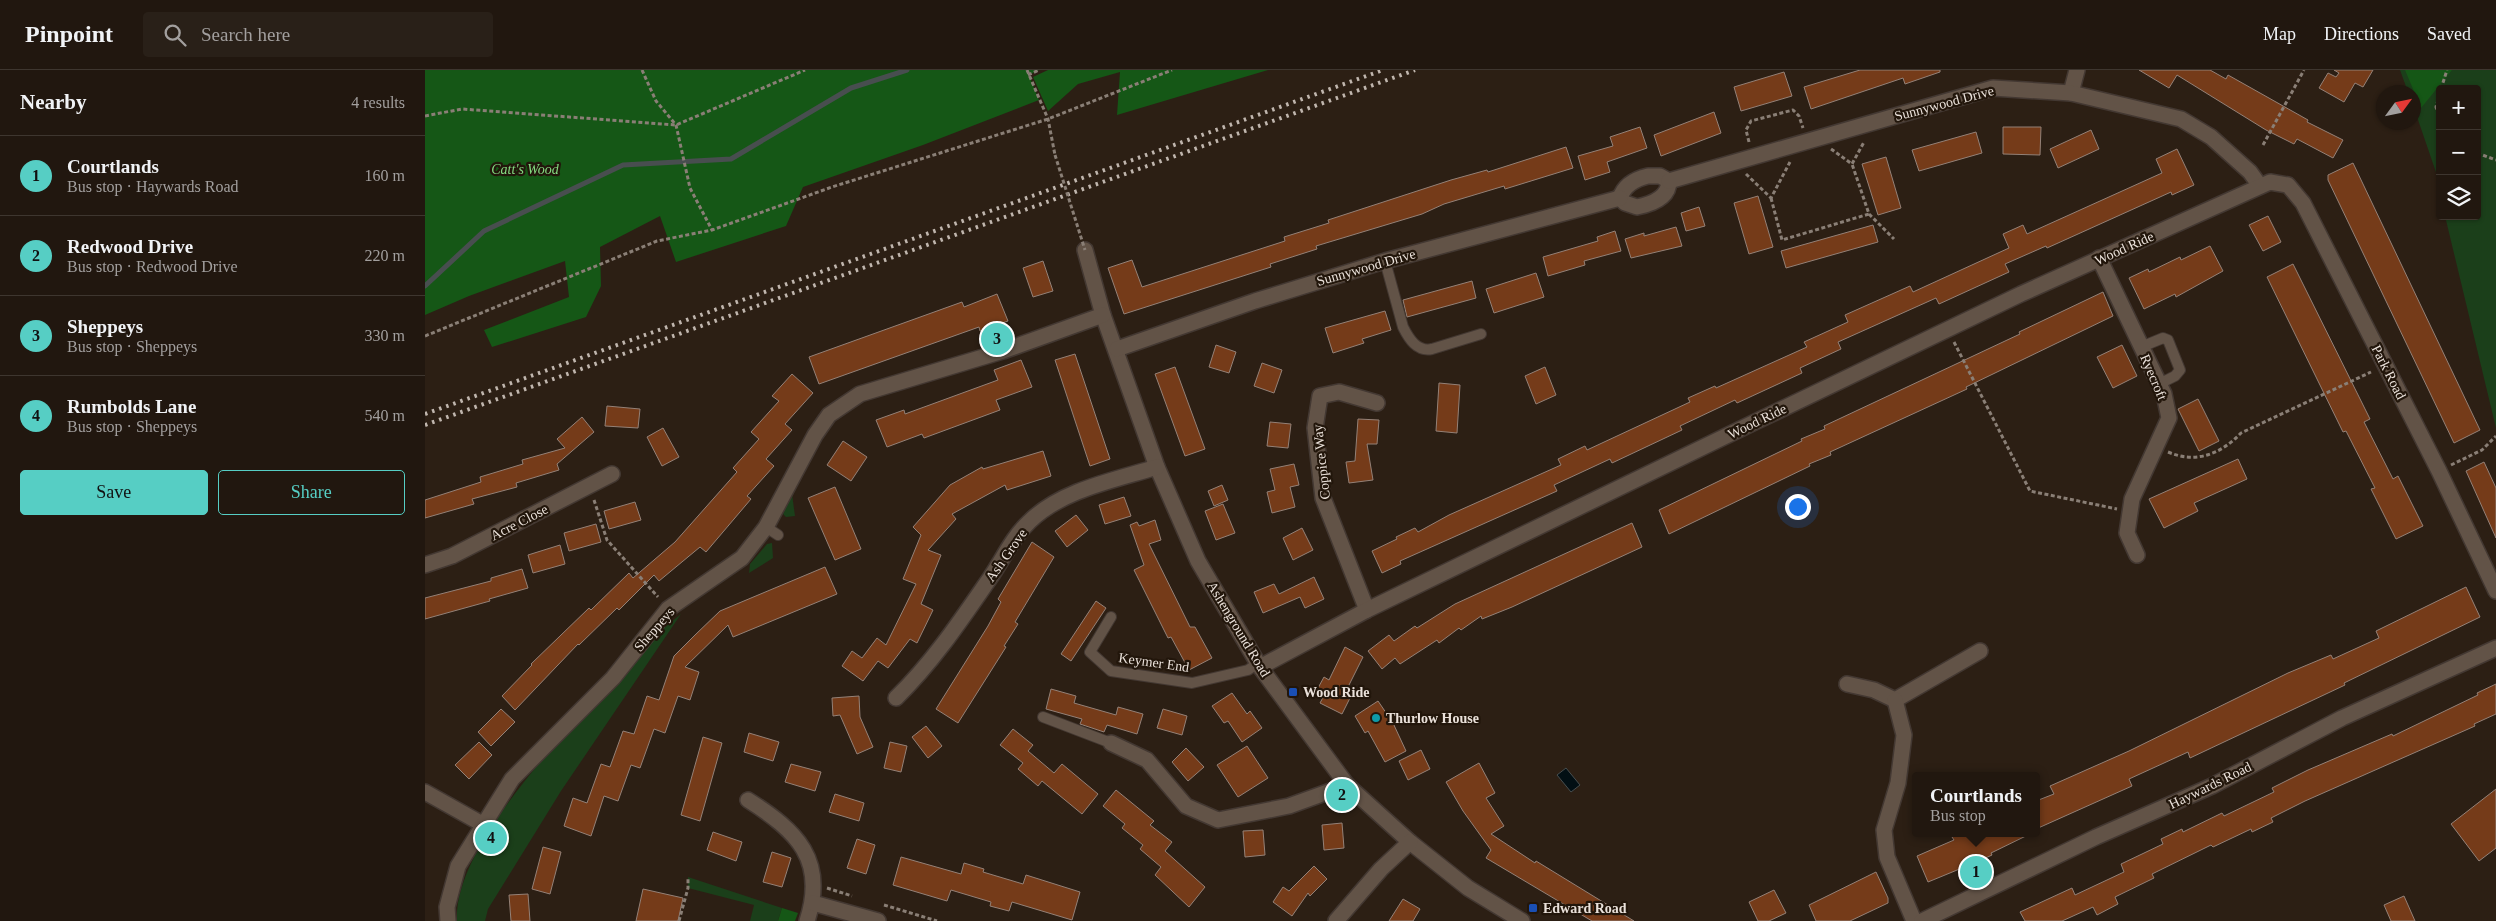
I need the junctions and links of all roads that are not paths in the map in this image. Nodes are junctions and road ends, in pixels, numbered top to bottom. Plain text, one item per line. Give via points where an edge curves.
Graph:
1 (2077, 70) edge
2 (2071, 93) junction
3 (1669, 181) junction
4 (2260, 186) junction
5 (1620, 198) junction
6 (1085, 250) road end
7 (2099, 258) junction
8 (1385, 261) junction
9 (1103, 315) junction
10 (1481, 334) dead end
11 (2141, 347) junction
12 (1117, 349) junction
13 (2159, 384) junction
14 (1377, 403) dead end
15 (1157, 467) junction
16 (612, 474) dead end
17 (2137, 555) dead end
18 (425, 565) edge
19 (2496, 590) edge
20 (1367, 610) junction
21 (1111, 617) dead end
22 (2496, 648) edge
23 (1980, 651) dead end
24 (1259, 665) junction
25 (1847, 684) dead end
26 (896, 698) dead end
27 (1895, 700) junction
28 (1043, 717) dead end
29 (1111, 742) joint
30 (1347, 785) junction
31 (425, 792) edge
32 (748, 800) dead end
33 (484, 825) junction
34 (1410, 842) junction
35 (813, 903) junction
36 (1501, 916) edge
37 (448, 921) edge
38 (807, 921) edge
39 (878, 921) edge
40 (1336, 921) edge
41 (1522, 921) edge
42 (1914, 921) edge
43 (1922, 921) edge

1 - 2 street
2 - 3 street, Sunnywood Drive via 1993,88
2 - 4 street, Sunnywood Drive via 2181,119 2211,137 2250,172
3 - 5 street, Sunnywood Drive via 1656,176 1640,178 1624,189
3 - 5 street via 1668,189 1655,202 1637,207
4 - 7 street, Wood Ride
4 - 19 street, Park Road via 2270,182 2288,185 2303,203
5 - 8 street, Sunnywood Drive
6 - 9 street, Ashenground Road
7 - 11 street, Ryecroft
7 - 20 street, Wood Ride
8 - 10 lane via 1403,327 1407,337 1419,348 1432,349
8 - 12 street, Sunnywood Drive via 1255,301
9 - 12 street, Ashenground Road
9 - 33 street, Sheppeys via 1003,351 860,394 829,415 815,435 772,531 742,558 668,609 613,678 512,779
11 - 13 street, Ryecroft
11 - 13 lane via 2163,338 2168,340 2180,370
12 - 15 street, Ashenground Road
13 - 17 street, Ryecroft via 2169,418 2132,499 2127,533
14 - 20 street, Coppice Way via 1339,392 1320,396 1315,428 1323,498
15 - 24 street, Ashenground Road via 1199,561
15 - 26 street, Ash Grove via 1064,497 1029,521 1009,545 923,672
16 - 18 street, Acre Close via 452,556
20 - 24 street, Wood Ride
21 - 24 lane, Keymer End via 1090,652 1111,671 1192,682
22 - 43 street, Haywards Road via 2342,718 2212,786 2096,837
23 - 27 street
24 - 30 street, Ashenground Road
25 - 27 street via 1874,690
27 - 42 street via 1904,735 1898,783 1884,830 1887,857
28 - 29 lane
29 - 30 street via 1147,760 1185,806 1218,820 1289,806
30 - 34 street, Ashenground Road
31 - 33 street
32 - 35 street via 779,820 806,851 813,873
33 - 37 street, Sheppeys via 458,866 447,908
34 - 36 street, Ashenground Road
34 - 40 street via 1381,869
35 - 38 street
35 - 39 street
36 - 41 street, Ashenground Road

